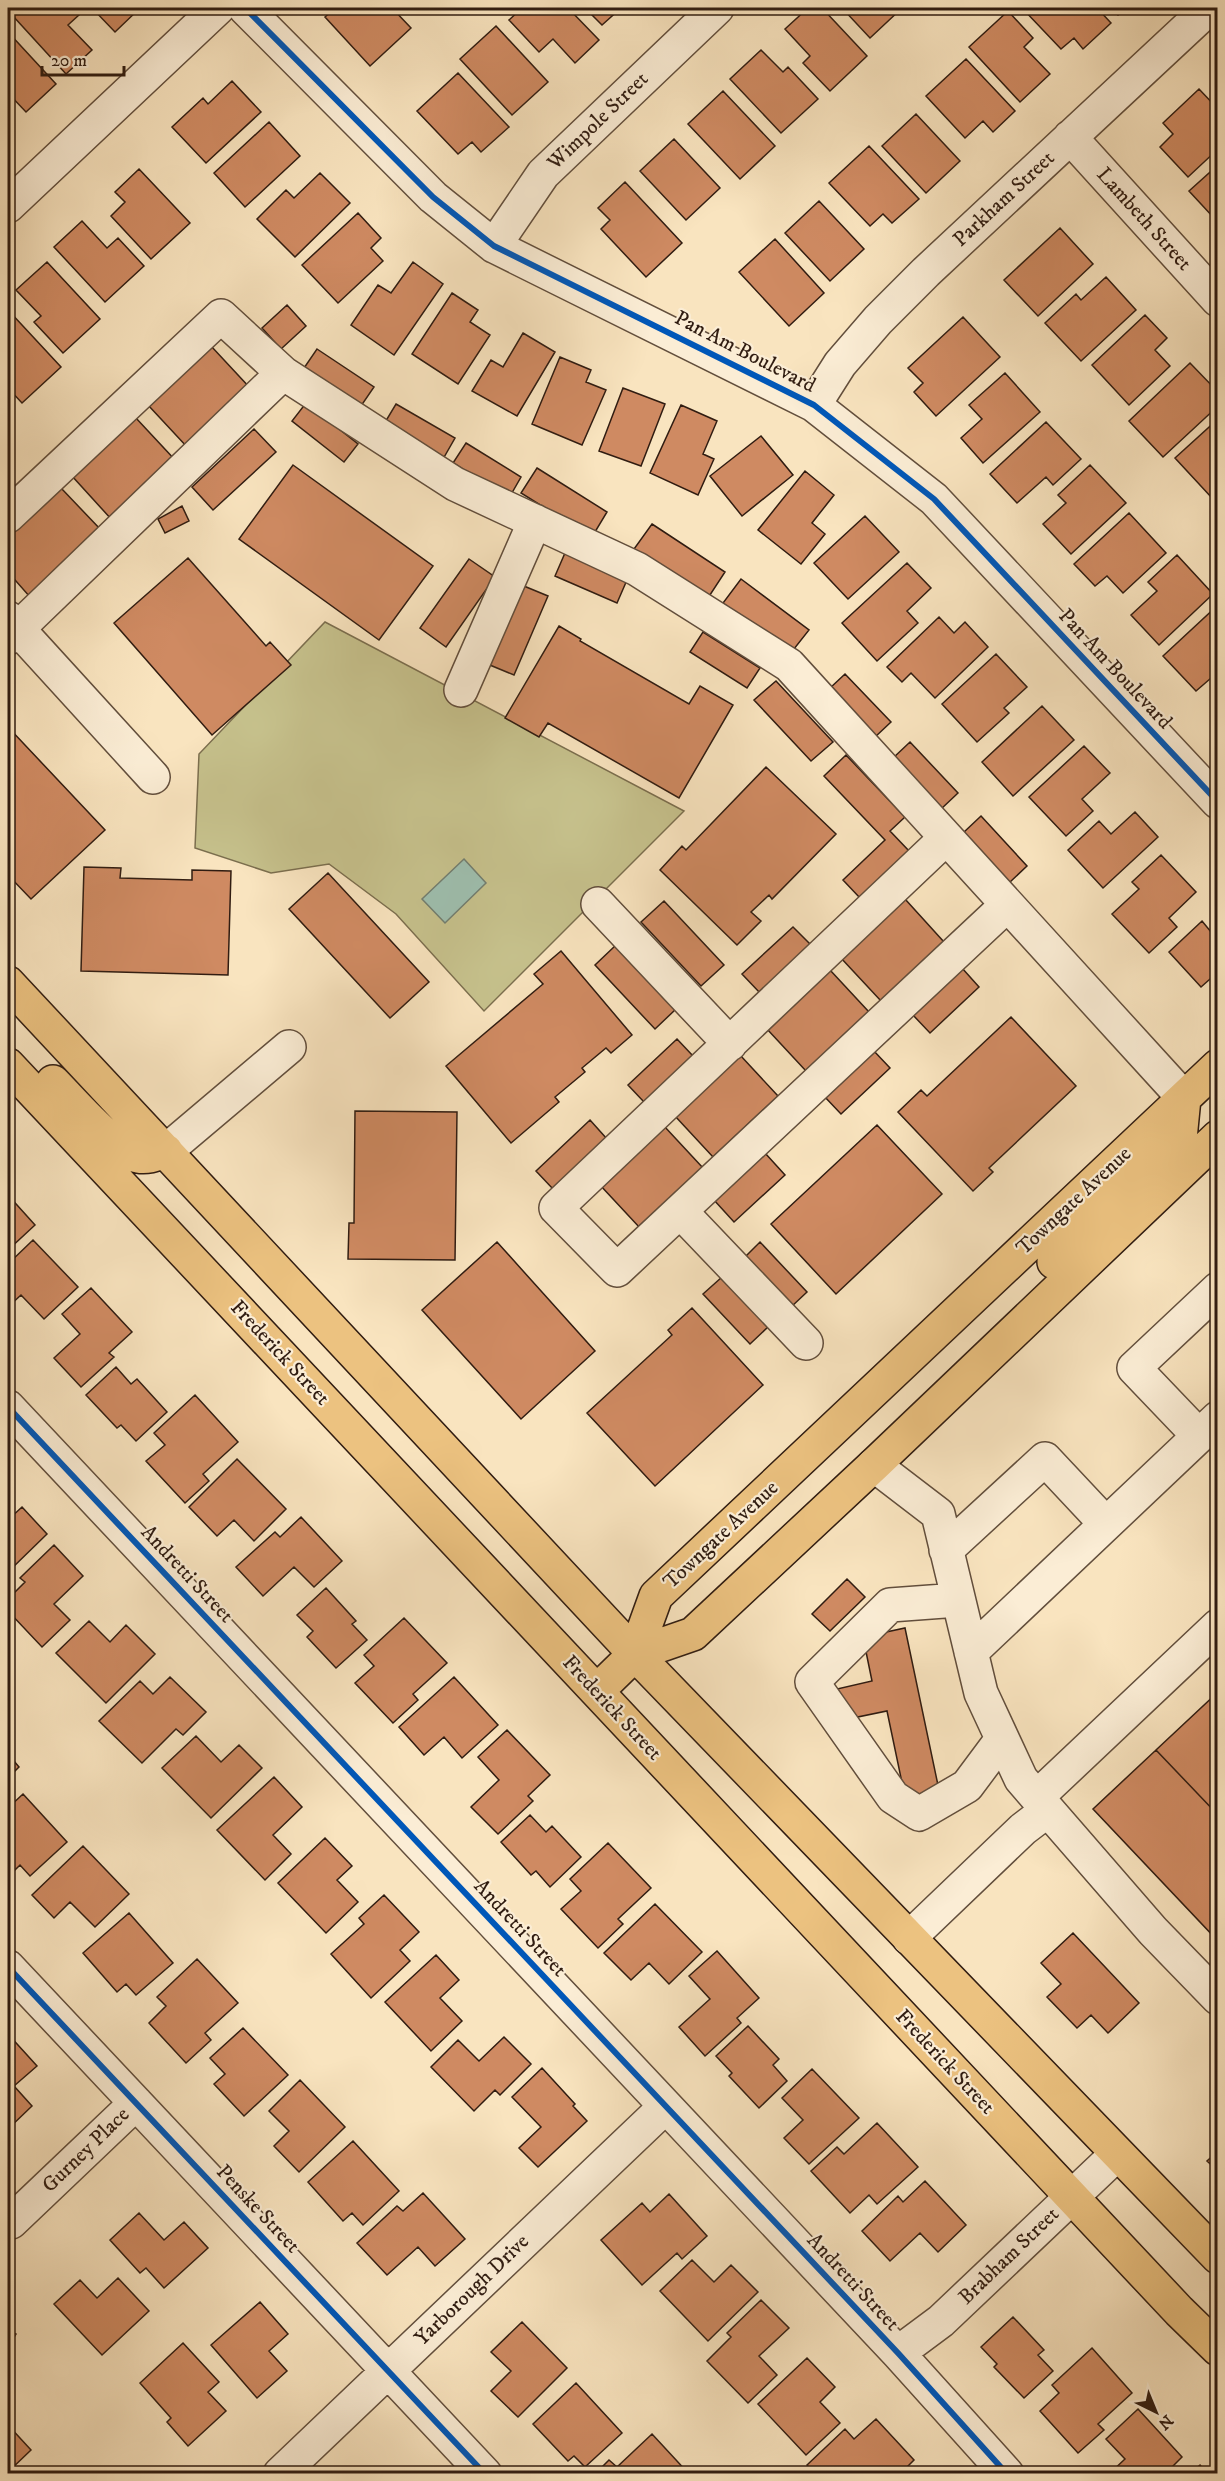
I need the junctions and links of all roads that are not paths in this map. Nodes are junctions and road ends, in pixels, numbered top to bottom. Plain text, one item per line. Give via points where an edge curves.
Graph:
1 (218, 8) edge
2 (245, 8) edge
3 (717, 8) edge
4 (1209, 8) edge
5 (1070, 137) junction
6 (8, 206) edge
7 (494, 246) junction
8 (1218, 300) edge
9 (283, 373) junction
10 (814, 405) junction
11 (8, 516) edge
12 (535, 521) junction
13 (11, 628) edge
14 (461, 690) dead end
15 (153, 777) dead end
16 (1218, 802) edge
17 (946, 838) junction
18 (598, 904) dead end
19 (1007, 905) junction
20 (8, 983) edge
21 (730, 1044) junction
22 (289, 1047) dead end
23 (8, 1063) edge
24 (1218, 1066) edge
25 (1184, 1098) junction
26 (1218, 1137) edge
27 (166, 1151) junction
28 (680, 1211) junction
29 (1218, 1289) edge
30 (1036, 1310) junction
31 (806, 1343) dead end
32 (8, 1408) edge
33 (1208, 1427) edge
34 (874, 1466) junction
35 (1106, 1524) junction
36 (946, 1550) junction
37 (958, 1600) junction
38 (1218, 1626) edge
39 (971, 1652) junction
40 (635, 1654) junction
41 (597, 1691) junction
42 (1002, 1739) junction
43 (1042, 1804) junction
44 (909, 1938) junction
45 (8, 1967) edge
46 (1218, 1998) edge
47 (136, 2103) junction
48 (665, 2107) junction
49 (1116, 2154) junction
50 (1072, 2197) junction
51 (11, 2222) dead end
52 (1218, 2257) edge
53 (1218, 2349) edge
54 (898, 2354) junction
55 (388, 2370) junction
56 (280, 2474) edge
57 (485, 2474) edge
58 (1007, 2474) edge

1 - 6 street
2 - 7 street, Pan Am Boulevard via 433,197
3 - 7 street, Wimpole Street via 543,174
4 - 5 street, Parkham Street
5 - 8 street, Lambeth Street
5 - 10 street, Parkham Street via 878,321 840,364
7 - 10 street, Pan Am Boulevard
9 - 11 street via 221,316
9 - 12 street via 455,484
9 - 13 street
10 - 16 street, Pan Am Boulevard via 934,499
12 - 14 street
12 - 17 street via 637,569 789,665
13 - 15 street
17 - 19 street
17 - 21 street
18 - 21 street
19 - 25 street
19 - 28 street
20 - 27 main road
21 - 28 street via 556,1208 617,1270
22 - 27 street
23 - 27 main road via 26,1062 43,1072 128,1153 147,1157
23 - 41 main road, Frederick Street
24 - 25 main road, Towngate Avenue
25 - 30 main road via 1180,1139 1045,1270
25 - 40 main road, Towngate Avenue via 656,1596
26 - 30 main road
27 - 40 main road
28 - 31 street
29 - 33 street via 1134,1368
30 - 34 main road
32 - 48 street, Andretti Street
33 - 35 street
34 - 36 street via 938,1514
34 - 40 main road via 693,1634
35 - 36 street via 1045,1459
35 - 39 street
36 - 37 street
37 - 39 street
37 - 42 street via 890,1605 812,1682 893,1797 919,1814 967,1786
38 - 43 street
39 - 42 street via 981,1693
40 - 41 main road
40 - 44 main road
41 - 50 main road, Frederick Street
42 - 43 street via 1021,1779
43 - 44 street via 1023,1829
43 - 46 street via 1153,1931
44 - 49 main road
45 - 47 street, Penske Street
47 - 51 street, Gurney Place
47 - 55 street, Penske Street
48 - 54 street, Andretti Street
48 - 55 street, Yarborough Drive
49 - 50 street, Brabham Street
49 - 52 main road
50 - 53 main road, Frederick Street
50 - 54 street, Brabham Street via 942,2321
54 - 58 street, Andretti Street
55 - 56 street, Yarborough Drive
55 - 57 street, Penske Street

